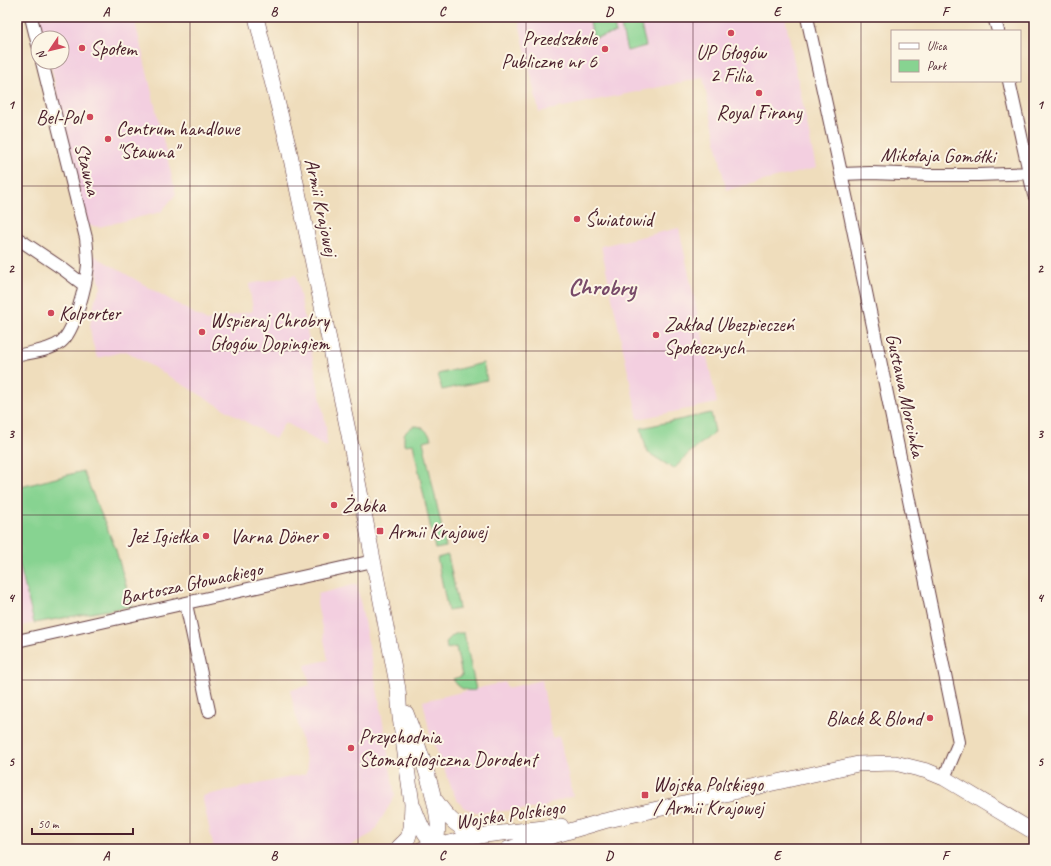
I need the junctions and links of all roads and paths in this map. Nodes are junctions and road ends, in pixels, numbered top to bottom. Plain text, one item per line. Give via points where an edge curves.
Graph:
1 (31, 17) edge
2 (256, 17) edge
3 (807, 17) edge
4 (994, 17) edge
5 (34, 30) edge
6 (998, 30) edge
7 (44, 70) edge
8 (1009, 82) edge
9 (1032, 173) edge
10 (841, 174) junction
11 (1034, 195) edge
12 (17, 238) edge
13 (84, 285) junction
14 (17, 356) edge
15 (373, 561) junction
16 (186, 604) junction
17 (17, 641) edge
18 (398, 689) junction
19 (209, 711) dead end
20 (944, 778) junction
21 (434, 798) junction
22 (412, 804) junction
23 (604, 821) junction
24 (1034, 832) edge
25 (480, 836) junction
26 (433, 848) edge
27 (397, 849) edge
28 (508, 849) edge

1 - 5 street
2 - 15 street, Armii Krajowej via 289,149
3 - 10 street, Gustawa Morcinka
4 - 6 street
7 - 13 street, Stawna via 86,238 88,264
8 - 9 street
9 - 10 street, Mikołaja Gomółki
9 - 11 street
10 - 20 street, Gustawa Morcinka via 959,742
12 - 13 street
13 - 14 street, Stawna via 76,315 66,337 53,347
15 - 16 street, Bartosza Głowackiego
15 - 18 street, Armii Krajowej
16 - 17 street, Bartosza Głowackiego
16 - 19 street
18 - 21 street, Armii Krajowej
18 - 22 street, Armii Krajowej
20 - 23 street, Wojska Polskiego via 895,762 858,764
20 - 24 street, Wojska Polskiego
21 - 25 street, Armii Krajowej via 445,815 455,824
21 - 26 street, Armii Krajowej via 438,834
22 - 26 street, Armii Krajowej
22 - 27 street, Armii Krajowej via 412,828 408,838
23 - 25 street, Wojska Polskiego
23 - 28 street, Wojska Polskiego
25 - 26 street, Wojska Polskiego

